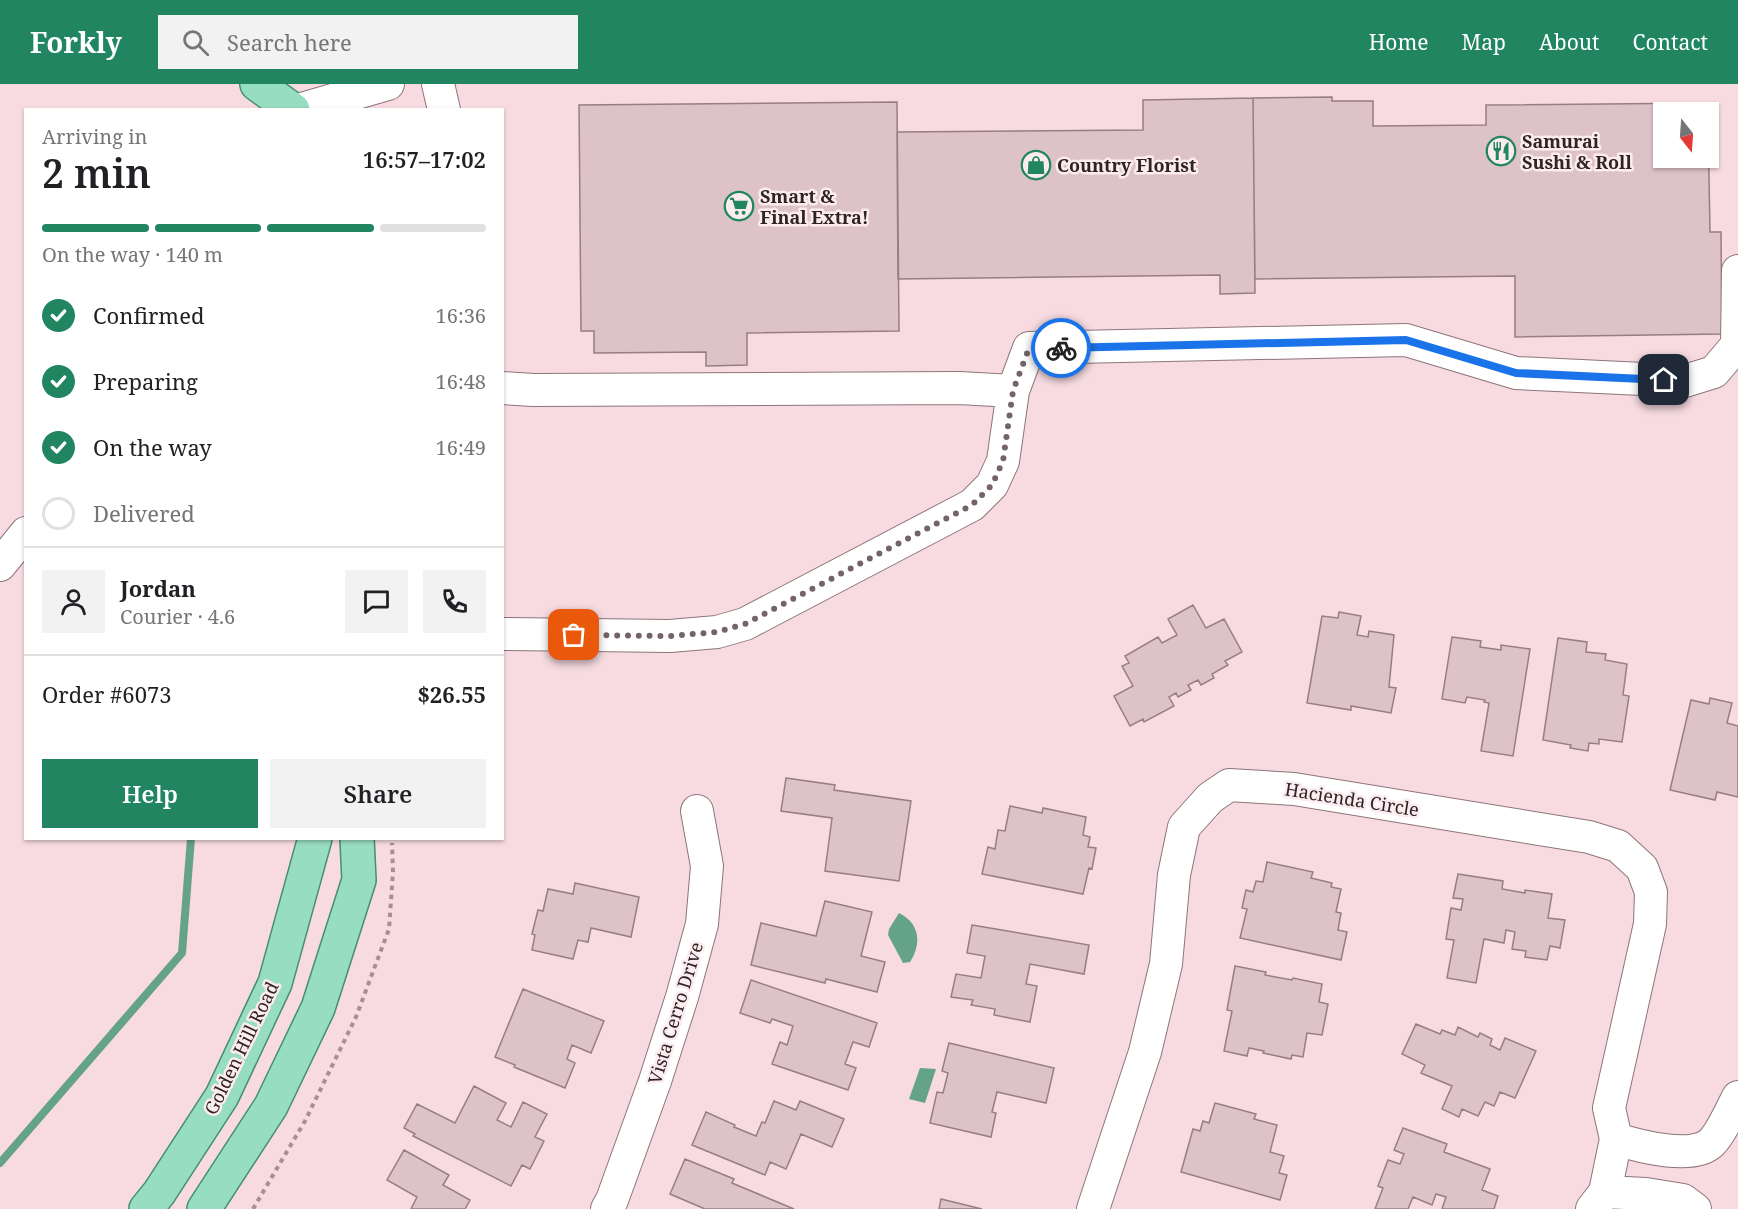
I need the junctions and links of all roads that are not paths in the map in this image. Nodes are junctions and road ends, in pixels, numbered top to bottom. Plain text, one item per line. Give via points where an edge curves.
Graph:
1 (257, 84) edge
2 (298, 84) edge
3 (388, 84) edge
4 (438, 84) edge
5 (292, 108) edge
6 (295, 108) edge
7 (302, 108) edge
8 (444, 108) edge
9 (1738, 271) edge
10 (504, 388) edge
11 (1013, 391) junction
12 (24, 535) edge
13 (0, 565) edge
14 (504, 634) edge
15 (697, 811) dead end
16 (314, 840) edge
17 (357, 840) edge
18 (1738, 1097) edge
19 (1616, 1139) junction
20 (1599, 1200) edge
21 (146, 1209) edge
22 (204, 1209) edge
23 (607, 1209) edge
24 (1094, 1209) edge
25 (1695, 1209) edge

1 - 5 main road
2 - 6 main road
3 - 7 street
4 - 8 street
9 - 11 street via 1737,345 1714,372 1685,381 1516,373 1406,340 1029,348
10 - 11 street
11 - 14 street via 1003,461 992,485 972,505 745,624 717,632 670,636
12 - 13 street
15 - 23 street, Vista Cerro Drive via 707,866 702,924 655,1081
16 - 21 main road, Golden Hill Road via 275,983 222,1096
17 - 22 main road via 359,880 318,1008 271,1106
18 - 19 street via 1713,1141 1702,1149 1684,1151
19 - 20 street, Hacienda Circle
19 - 24 street, Hacienda Circle via 1609,1108 1650,924 1651,892 1642,868 1618,846 1589,837 1294,789 1229,785 1210,798 1184,827 1174,875 1166,964 1148,1041
20 - 25 street, Hacienda Circle via 1646,1194 1683,1200

